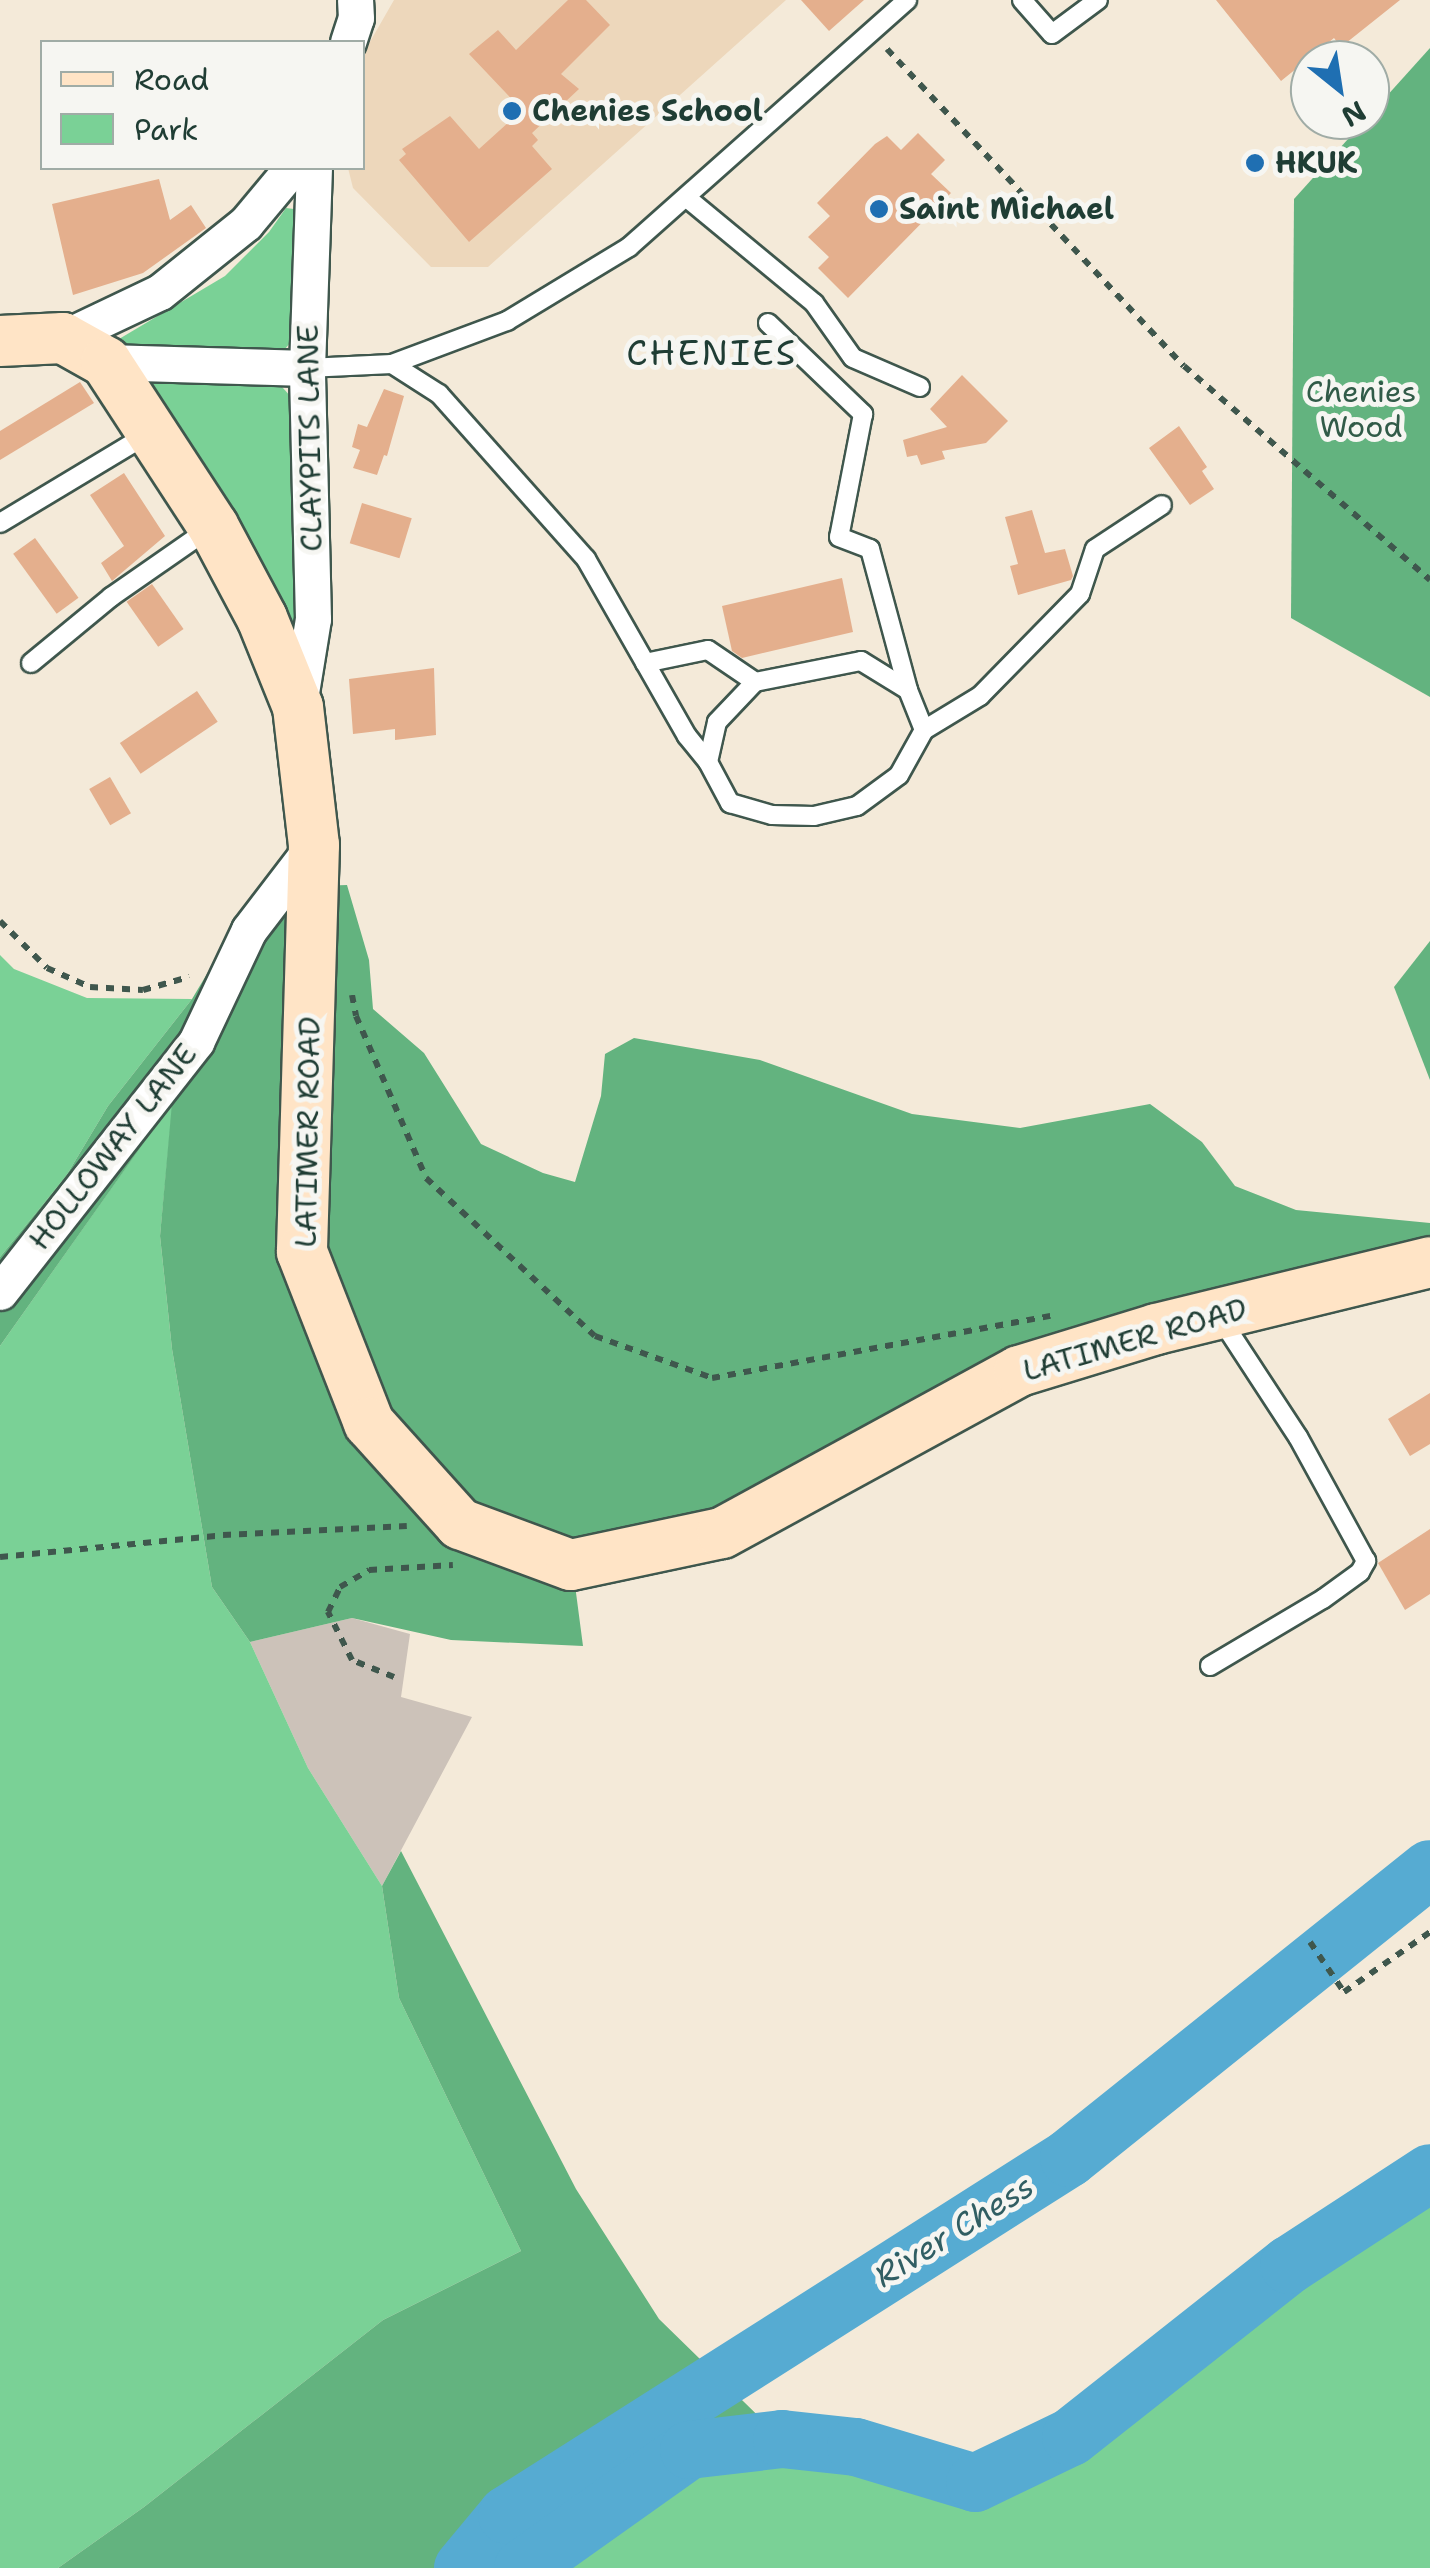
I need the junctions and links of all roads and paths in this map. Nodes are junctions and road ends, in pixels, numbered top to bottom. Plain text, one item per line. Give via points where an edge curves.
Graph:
1 (355, 0) edge
2 (908, 0) edge
3 (1022, 0) edge
4 (1098, 0) edge
5 (872, 34) junction
6 (349, 40) edge
7 (290, 170) edge
8 (314, 170) edge
9 (687, 198) junction
10 (768, 322) dead end
11 (63, 338) junction
12 (0, 341) edge
13 (106, 362) junction
14 (392, 364) junction
15 (306, 368) junction
16 (920, 388) dead end
17 (152, 431) junction
18 (1162, 504) dead end
19 (0, 523) edge
20 (213, 526) junction
21 (1430, 580) edge
22 (645, 662) junction
23 (31, 663) dead end
24 (755, 682) junction
25 (908, 690) junction
26 (298, 707) junction
27 (924, 730) junction
28 (708, 762) junction
29 (314, 846) junction
30 (0, 922) edge
31 (203, 966) dead end
32 (350, 982) dead end
33 (1430, 1262) edge
34 (0, 1292) edge
35 (1217, 1314) junction
36 (1052, 1316) dead end
37 (460, 1544) junction
38 (0, 1557) edge
39 (1210, 1666) dead end
40 (394, 1676) dead end
41 (1430, 1932) edge
42 (1310, 1942) dead end

1 - 6 street
2 - 5 lane
3 - 4 lane via 1052,34
5 - 9 lane
5 - 21 path via 1184,366
7 - 11 street via 246,223 160,292
8 - 15 street, CLAYPITS LANE
9 - 14 lane via 629,248 507,322
9 - 16 lane via 814,303 853,358
10 - 25 lane via 863,414 839,537 870,549
11 - 12 street
11 - 13 street, LATIMER ROAD
13 - 15 street
13 - 17 street, LATIMER ROAD
14 - 15 lane
14 - 22 lane via 439,394 586,559
15 - 26 street, CLAYPITS LANE via 314,619
17 - 19 lane
17 - 20 street, LATIMER ROAD
18 - 27 lane via 1095,549 1080,594 980,696
20 - 23 lane
20 - 26 street, LATIMER ROAD via 262,618
22 - 24 lane via 708,650
22 - 28 lane
24 - 25 lane via 861,661
24 - 28 lane via 717,722
25 - 27 lane
26 - 29 street, LATIMER ROAD
27 - 28 lane via 899,775 857,806 814,816 772,816 730,803
29 - 34 street, HOLLOWAY LANE via 249,930 196,1042
29 - 37 street, LATIMER ROAD via 302,1252 369,1423
30 - 31 path via 48,968 90,987 143,990 188,978
32 - 36 path via 356,1016 426,1178 595,1336 712,1378
33 - 35 street, LATIMER ROAD
35 - 37 street, LATIMER ROAD via 1019,1371 722,1533 571,1565
35 - 39 lane via 1298,1437 1366,1561 1323,1599
37 - 38 path via 223,1535
37 - 40 path via 369,1570 340,1586 328,1612 352,1660
41 - 42 path via 1344,1992

